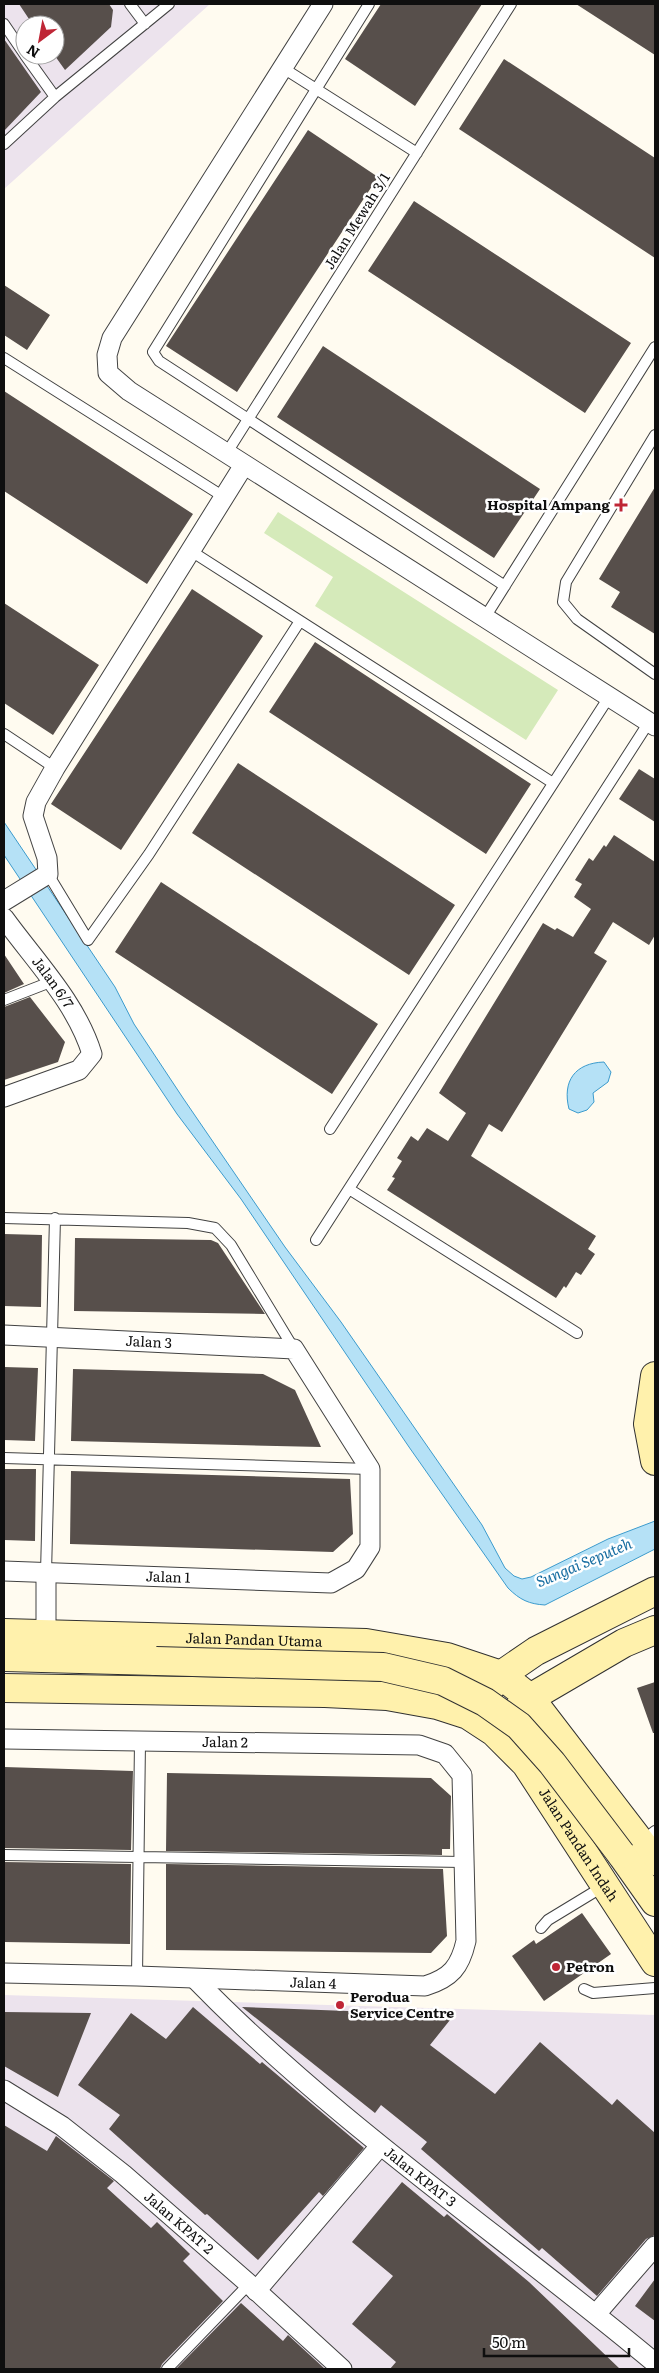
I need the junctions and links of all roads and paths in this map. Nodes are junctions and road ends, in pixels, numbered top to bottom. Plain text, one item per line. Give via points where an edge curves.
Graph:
1 (130, 4) edge
2 (169, 4) edge
3 (323, 4) edge
4 (369, 4) edge
5 (511, 4) edge
6 (4, 24) edge
7 (145, 24) junction
8 (15, 40) edge
9 (32, 65) edge
10 (283, 68) junction
11 (316, 89) junction
12 (55, 97) junction
13 (4, 144) edge
14 (417, 153) junction
15 (655, 347) edge
16 (4, 358) edge
17 (248, 419) junction
18 (655, 435) edge
19 (226, 454) junction
20 (244, 465) junction
21 (224, 497) junction
22 (191, 551) junction
23 (505, 586) junction
24 (484, 619) junction
25 (300, 621) junction
26 (655, 674) edge
27 (609, 697) junction
28 (652, 724) edge
29 (4, 734) edge
30 (55, 768) junction
31 (553, 783) junction
32 (48, 874) junction
33 (4, 901) edge
34 (4, 918) edge
35 (53, 981) junction
36 (4, 1000) edge
37 (4, 1097) edge
38 (330, 1129) dead end
39 (349, 1189) junction
40 (4, 1218) edge
41 (55, 1218) junction
42 (316, 1240) dead end
43 (576, 1332) dead end
44 (4, 1335) edge
45 (52, 1337) junction
46 (294, 1349) junction
47 (655, 1376) edge
48 (4, 1458) edge
49 (49, 1460) junction
50 (655, 1462) edge
51 (370, 1469) junction
52 (4, 1572) edge
53 (46, 1573) junction
54 (654, 1591) edge
55 (655, 1630) edge
56 (4, 1633) edge
57 (46, 1634) junction
58 (393, 1647) junction
59 (4, 1657) edge
60 (501, 1675) junction
61 (4, 1688) edge
62 (388, 1696) junction
63 (530, 1698) junction
64 (468, 1715) junction
65 (494, 1732) junction
66 (4, 1739) edge
67 (140, 1742) junction
68 (445, 1754) joint
69 (577, 1756) junction
70 (538, 1783) junction
71 (650, 1845) edge
72 (4, 1855) edge
73 (138, 1857) junction
74 (464, 1862) junction
75 (606, 1886) junction
76 (655, 1902) edge
77 (542, 1928) dead end
78 (655, 1962) edge
79 (4, 1974) edge
80 (137, 1976) junction
81 (195, 1979) junction
82 (655, 1988) edge
83 (584, 1989) dead end
84 (4, 2090) edge
85 (380, 2146) junction
86 (655, 2246) edge
87 (253, 2287) junction
88 (596, 2314) junction
89 (655, 2363) edge
90 (167, 2369) edge
91 (342, 2369) edge

1 - 7 lane
2 - 7 lane
3 - 10 street
4 - 11 lane
5 - 14 lane, Jalan Mewah 3/1
6 - 8 lane
7 - 12 lane
9 - 12 lane
10 - 11 lane
10 - 19 street via 112,338 106,355 108,373 129,391
11 - 14 lane
11 - 17 lane via 153,352 159,361
12 - 13 lane
14 - 17 lane, Jalan Mewah 3/1
15 - 23 lane
16 - 21 lane
17 - 19 lane, Jalan Mewah 3/1
17 - 23 lane
18 - 26 lane via 566,582 563,602 577,619
19 - 20 street
20 - 21 street
20 - 24 street
21 - 22 street
22 - 25 lane
22 - 30 street
23 - 24 lane
24 - 27 street
25 - 31 lane
25 - 32 lane via 88,940
27 - 28 street
27 - 31 lane
28 - 39 lane via 631,750
29 - 30 lane
30 - 32 street via 36,802 33,816 47,858
31 - 38 lane
32 - 33 street
34 - 35 street, Jalan 6/7
35 - 36 lane
35 - 37 street, Jalan 6/7 via 86,1034 92,1054 80,1070
39 - 42 lane
39 - 43 lane
40 - 41 lane
41 - 45 lane
41 - 46 lane via 188,1223 215,1228 231,1245
44 - 45 street, Jalan 3
45 - 46 street, Jalan 3
45 - 49 lane
46 - 51 street
47 - 50 main road via 648,1424
48 - 49 lane
49 - 51 lane
49 - 53 lane
51 - 53 street, Jalan 1 via 370,1547 356,1569 331,1582
52 - 53 street, Jalan 1
53 - 57 street
54 - 60 main road via 536,1650
55 - 63 main road via 624,1643
56 - 57 main road, Jalan Pandan Utama
57 - 58 main road, Jalan Pandan Utama via 340,1642
58 - 60 main road, Jalan Pandan Utama via 447,1657
58 - 62 main road via 404,1652 413,1676 401,1691
59 - 76 main road, bridge via 383,1667 443,1681 486,1702 519,1726 552,1763
60 - 63 main road, Jalan Pandan Utama
60 - 64 main road
61 - 62 main road
62 - 64 main road via 437,1705
63 - 65 main road
63 - 69 main road
64 - 65 main road
65 - 70 main road, Jalan Pandan Indah via 526,1764
66 - 67 street, Jalan 2
67 - 68 street, Jalan 2 via 419,1746
67 - 73 lane
68 - 74 street, Jalan 4 via 462,1775
69 - 70 main road via 560,1752 551,1755 543,1762
69 - 71 main road
70 - 75 main road, Jalan Pandan Indah
72 - 73 lane
73 - 74 lane
73 - 80 lane
74 - 81 street, Jalan 4 via 466,1941 463,1956 454,1971 441,1982 425,1986
75 - 77 lane via 548,1920
75 - 78 main road, Jalan Pandan Indah
79 - 80 street, Jalan 4
80 - 81 street, Jalan 4
81 - 85 street, Jalan KPAT 3 via 233,2019
82 - 83 lane via 593,1993
84 - 87 street, Jalan KPAT 2 via 62,2126 123,2174
85 - 87 street
85 - 88 street, Jalan KPAT 3
86 - 88 street
87 - 90 lane
87 - 91 street, Jalan KPAT 2
88 - 89 street, Jalan KPAT 3

